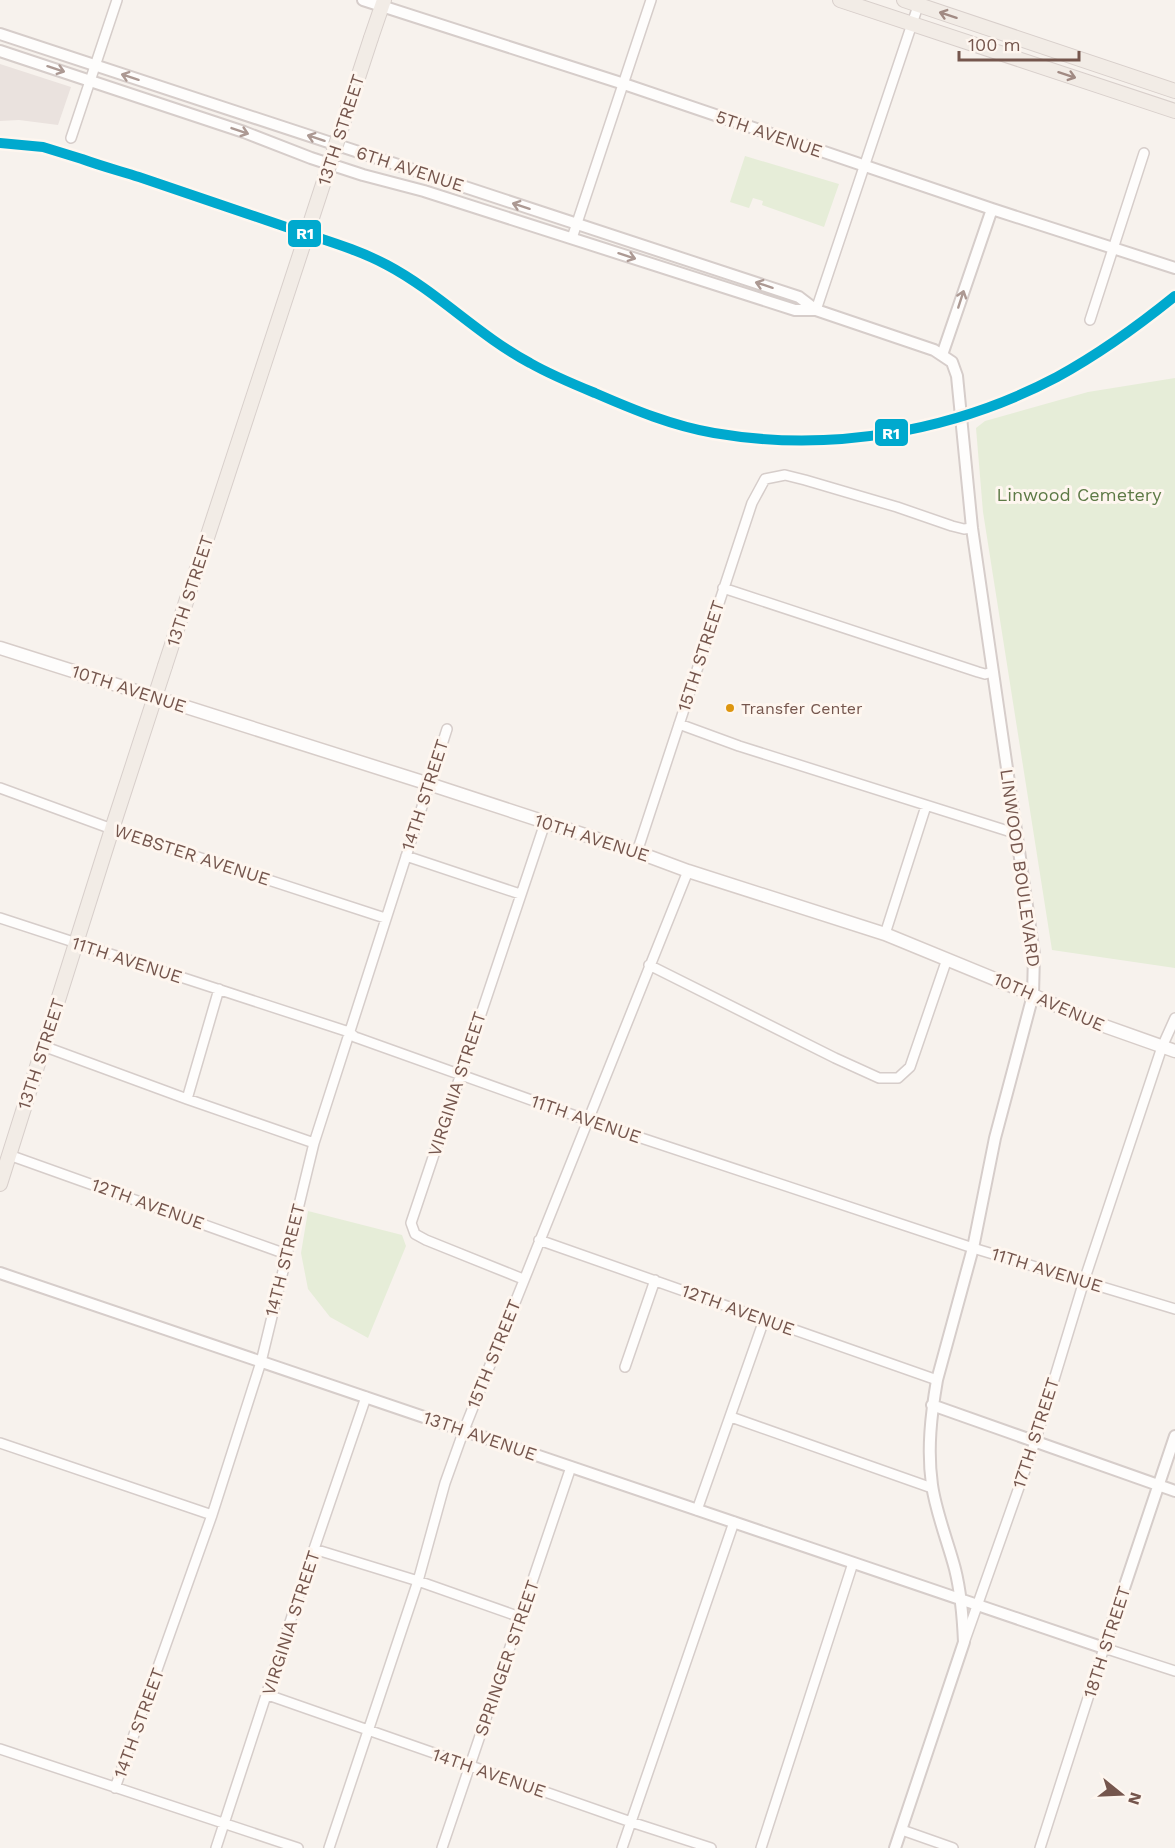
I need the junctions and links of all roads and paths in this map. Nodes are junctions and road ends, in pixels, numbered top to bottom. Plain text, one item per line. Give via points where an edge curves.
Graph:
1 (117, 0) edge
2 (363, 0) edge
3 (651, 0) edge
4 (840, 0) edge
5 (904, 0) edge
6 (919, 2) edge
7 (383, 3) edge
8 (912, 24) junction
9 (0, 34) edge
10 (0, 51) edge
11 (96, 66) junction
12 (91, 81) junction
13 (624, 84) junction
14 (1175, 91) edge
15 (1175, 111) edge
16 (71, 138) dead end
17 (1144, 153) dead end
18 (864, 166) junction
19 (992, 209) junction
20 (576, 224) junction
21 (572, 238) junction
22 (1113, 248) junction
23 (1175, 268) edge
24 (816, 310) junction
25 (1090, 320) dead end
26 (942, 355) junction
27 (972, 528) junction
28 (723, 588) junction
29 (0, 648) edge
30 (993, 672) junction
31 (154, 697) junction
32 (679, 724) junction
33 (447, 729) dead end
34 (429, 784) junction
35 (0, 788) edge
36 (926, 806) junction
37 (545, 823) junction
38 (112, 829) junction
39 (1015, 830) junction
40 (637, 852) junction
41 (406, 856) junction
42 (688, 871) junction
43 (520, 894) junction
44 (0, 918) edge
45 (385, 918) junction
46 (885, 934) junction
47 (76, 944) junction
48 (947, 958) junction
49 (649, 965) junction
50 (219, 989) junction
51 (1033, 995) junction
52 (1175, 1018) edge
53 (349, 1032) junction
54 (44, 1046) junction
55 (1162, 1047) junction
56 (1175, 1051) edge
57 (461, 1075) junction
58 (187, 1099) junction
59 (587, 1120) junction
60 (314, 1143) junction
61 (9, 1155) junction
62 (0, 1184) edge
63 (539, 1240) junction
64 (973, 1248) junction
65 (286, 1254) junction
66 (0, 1273) edge
67 (524, 1279) junction
68 (655, 1280) junction
69 (1084, 1281) junction
70 (1175, 1310) edge
71 (764, 1320) junction
72 (261, 1362) junction
73 (625, 1367) dead end
74 (937, 1380) junction
75 (366, 1397) junction
76 (932, 1406) junction
77 (731, 1417) junction
78 (464, 1430) junction
79 (1175, 1436) edge
80 (1035, 1442) junction
81 (0, 1443) edge
82 (571, 1467) junction
83 (1158, 1486) junction
84 (932, 1488) junction
85 (1175, 1491) edge
86 (697, 1510) junction
87 (212, 1515) junction
88 (734, 1522) junction
89 (314, 1549) junction
90 (853, 1563) junction
91 (418, 1581) junction
92 (960, 1599) junction
93 (976, 1605) junction
94 (520, 1617) junction
95 (964, 1642) junction
96 (1104, 1648) junction
97 (1175, 1671) edge
98 (268, 1695) junction
99 (367, 1730) junction
100 (0, 1749) edge
101 (470, 1766) junction
102 (116, 1788) junction
103 (631, 1822) junction
104 (224, 1824) junction
105 (902, 1830) junction
106 (216, 1848) edge
107 (298, 1848) edge
108 (329, 1848) edge
109 (442, 1848) edge
110 (622, 1848) edge
111 (711, 1848) edge
112 (761, 1848) edge
113 (895, 1848) edge
114 (953, 1848) edge
115 (1040, 1848) edge

1 - 11 street
2 - 7 street, 5TH AVENUE
3 - 13 street
4 - 8 main road
5 - 6 main road
6 - 8 street
14 -> 6 main road
7 - 13 street, 5TH AVENUE
7 - 31 main road, 13TH STREET, bridge
8 -> 15 main road
8 - 18 street
9 - 11 street, 6TH AVENUE
10 -> 12 street, 6TH AVENUE
11 - 12 street
20 -> 11 street, 6TH AVENUE
12 - 16 street
12 -> 21 street, 6TH AVENUE via 363,175
13 - 18 street, 5TH AVENUE
13 - 20 street
17 - 22 street
18 - 19 street, 5TH AVENUE
18 - 24 street
19 - 22 street, 5TH AVENUE
26 -> 19 street
20 - 21 street
24 -> 20 street, 6TH AVENUE via 799,297
21 -> 24 street, 6TH AVENUE via 795,310
22 - 23 street, 5TH AVENUE
22 - 25 street
24 - 26 street, 6TH AVENUE
26 - 27 street, LINWOOD BOULEVARD via 952,362 957,376
27 - 28 street, 15TH STREET via 952,526 806,480 783,476 765,479 752,503
27 - 30 street, LINWOOD BOULEVARD
28 - 30 street via 978,672
28 - 32 street, 15TH STREET
29 - 31 main road, 10TH AVENUE
30 - 39 street, LINWOOD BOULEVARD
31 - 34 main road, 10TH AVENUE
31 - 38 main road, 13TH STREET
32 - 36 street
32 - 40 street, 15TH STREET
33 - 34 street, 14TH STREET
34 - 37 main road, 10TH AVENUE
34 - 41 street, 14TH STREET
35 - 38 street, WEBSTER AVENUE
36 - 39 street
36 - 46 street
37 - 40 main road, 10TH AVENUE
37 - 43 street, VIRGINIA STREET
38 - 45 street, WEBSTER AVENUE
38 - 47 main road, 13TH STREET
39 - 51 street, LINWOOD BOULEVARD via 1034,954
40 - 42 main road, 10TH AVENUE
41 - 43 street
41 - 45 street, 14TH STREET
42 - 46 main road, 10TH AVENUE
42 - 49 street, 15TH STREET
43 - 57 street, VIRGINIA STREET
44 - 47 street, 11TH AVENUE
45 - 53 street, 14TH STREET
46 - 48 main road, 10TH AVENUE
47 - 50 street, 11TH AVENUE
47 - 54 main road, 13TH STREET
48 - 49 street via 910,1067 898,1078 879,1078
48 - 51 main road, 10TH AVENUE
49 - 59 street, 15TH STREET
50 - 53 street, 11TH AVENUE
50 - 58 street
51 - 55 main road, 10TH AVENUE
51 - 64 street, LINWOOD BOULEVARD via 995,1138
52 - 55 street, 17TH STREET
53 - 57 street, 11TH AVENUE
53 - 60 street, 14TH STREET
54 - 58 street
54 - 61 main road, 13TH STREET
55 - 56 main road, 10TH AVENUE
55 - 69 street, 17TH STREET
57 - 59 street, 11TH AVENUE
57 - 67 street, VIRGINIA STREET via 412,1228 426,1240
58 - 60 street
59 - 63 street, 15TH STREET
59 - 64 street, 11TH AVENUE
60 - 65 street, 14TH STREET
61 - 62 main road, 13TH STREET
61 - 65 street, 12TH AVENUE
63 - 67 street, 15TH STREET
63 - 68 street, 12TH AVENUE
64 - 69 street, 11TH AVENUE
64 - 74 street, LINWOOD BOULEVARD
65 - 72 street, 14TH STREET
66 - 72 street, 13TH AVENUE
67 - 78 street, 15TH STREET
68 - 71 street, 12TH AVENUE
68 - 73 street
69 - 70 street, 11TH AVENUE
69 - 80 street, 17TH STREET
71 - 74 street, 12TH AVENUE
71 - 77 street
72 - 75 street, 13TH AVENUE
72 - 87 street, 14TH STREET
74 - 76 street, LINWOOD BOULEVARD
75 - 78 street, 13TH AVENUE
75 - 89 street, VIRGINIA STREET
76 - 80 street
76 - 84 street, LINWOOD BOULEVARD
77 - 84 street
77 - 86 street
78 - 82 street, 13TH AVENUE
78 - 91 street, 15TH STREET
79 - 83 street, 18TH STREET
80 - 83 street
80 - 93 street, 17TH STREET
81 - 87 street
82 - 86 street, 13TH AVENUE
82 - 94 street, SPRINGER STREET
83 - 85 street
83 - 96 street, 18TH STREET
84 - 92 street, LINWOOD BOULEVARD
86 - 88 street, 13TH AVENUE
87 - 102 street, 14TH STREET
88 - 90 street, 13TH AVENUE
88 - 103 street
89 - 91 street
89 - 98 street, VIRGINIA STREET
90 - 92 street, 13TH AVENUE
90 - 112 street
91 - 94 street
91 - 99 street, 15TH STREET
92 - 93 street, 13TH AVENUE
92 - 95 street
93 - 95 street, 17TH STREET
93 - 96 street, 13TH AVENUE
94 - 101 street, SPRINGER STREET
95 - 105 street, 17TH STREET
96 - 97 street, 13TH AVENUE
96 - 115 street, 18TH STREET
98 - 99 street, 14TH AVENUE
98 - 104 street, VIRGINIA STREET
99 - 101 street, 14TH AVENUE
99 - 108 street, 15TH STREET
100 - 102 street
101 - 103 street, 14TH AVENUE
101 - 109 street, SPRINGER STREET
102 - 104 street
103 - 110 street
103 - 111 street, 14TH AVENUE
104 - 106 street, VIRGINIA STREET
104 - 107 street
105 - 113 street, 17TH STREET
105 - 114 street

